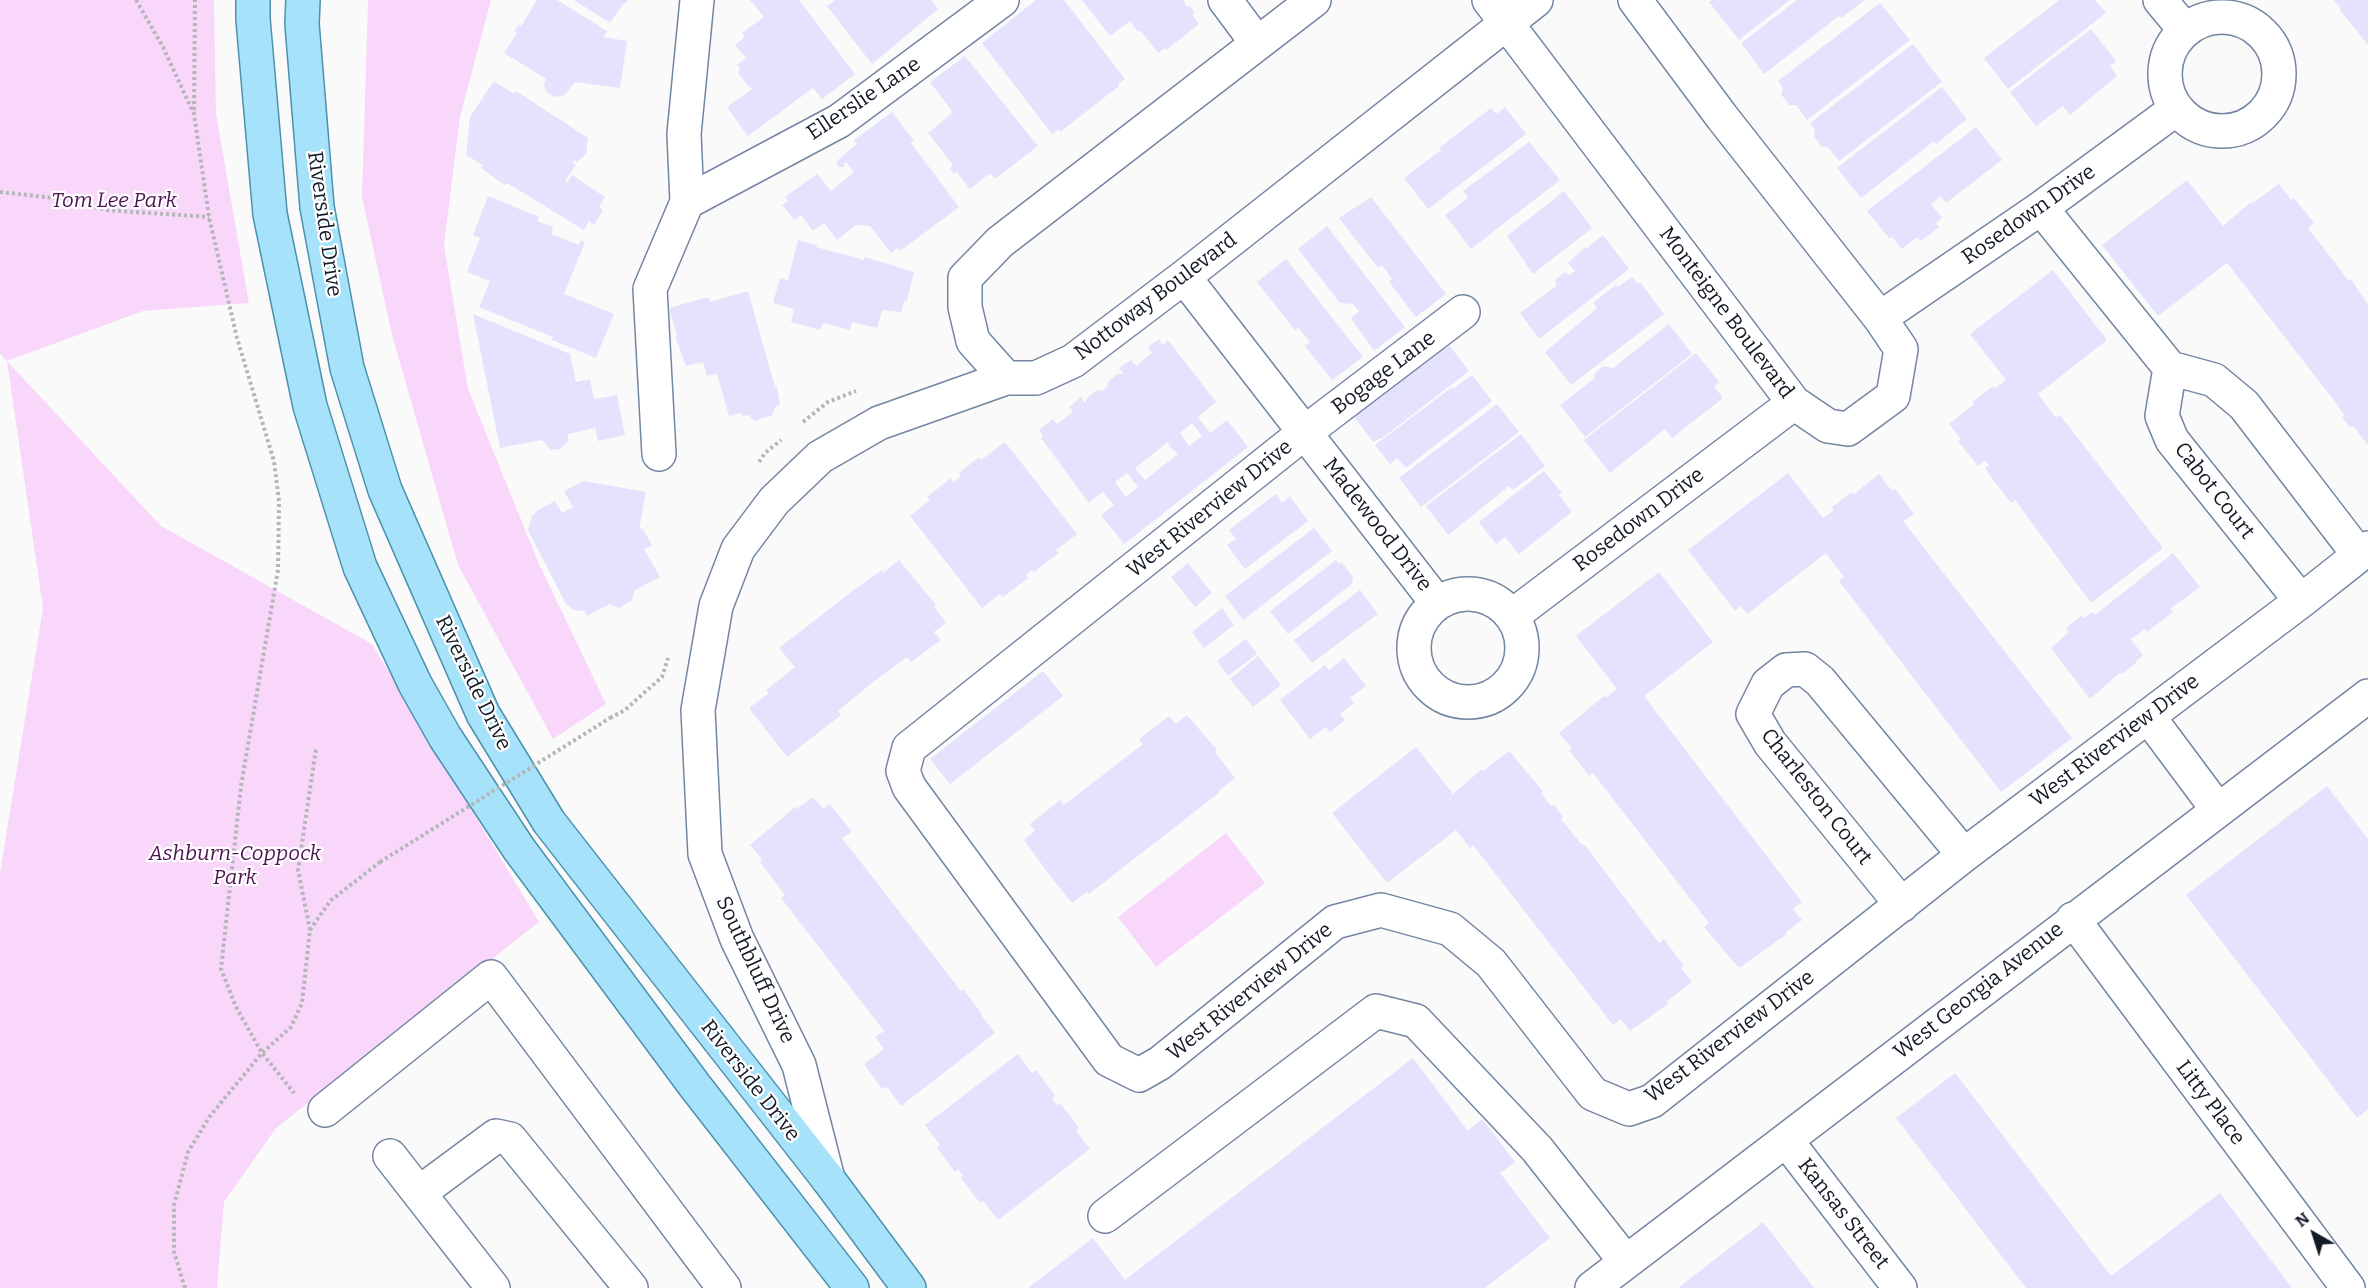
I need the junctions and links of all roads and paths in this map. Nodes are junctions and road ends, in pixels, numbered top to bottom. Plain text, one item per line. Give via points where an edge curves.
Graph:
1 (135, 0) edge
2 (195, 0) edge
3 (253, 0) edge
4 (303, 0) edge
5 (697, 0) edge
6 (1002, 0) edge
7 (1225, 0) edge
8 (1314, 0) edge
9 (1536, 0) edge
10 (1635, 0) edge
11 (2160, 0) edge
12 (1497, 12) edge
13 (2185, 30) junction
14 (1257, 43) junction
15 (2176, 109) junction
16 (194, 114) junction
17 (0, 192) edge
18 (687, 202) junction
19 (2041, 208) junction
20 (209, 217) junction
21 (1184, 277) junction
22 (1463, 312) dead end
23 (1880, 318) junction
24 (2170, 368) junction
25 (1006, 378) junction
26 (1794, 403) junction
27 (1304, 433) junction
28 (659, 454) dead end
29 (2364, 552) edge
30 (2307, 597) junction
31 (1437, 603) junction
32 (1512, 616) junction
33 (2368, 696) edge
34 (2148, 716) junction
35 (610, 718) dead end
36 (316, 749) dead end
37 (2218, 810) junction
38 (1964, 855) junction
39 (1902, 904) junction
40 (2073, 919) junction
41 (310, 930) junction
42 (262, 1053) junction
43 (325, 1110) joint
44 (1786, 1140) junction
45 (390, 1156) dead end
46 (828, 1179) junction
47 (419, 1193) junction
48 (1105, 1216) dead end
49 (1626, 1262) junction
50 (185, 1288) edge
51 (493, 1288) edge
52 (631, 1288) edge
53 (724, 1288) edge
54 (852, 1288) edge
55 (909, 1288) edge
56 (1592, 1288) edge
57 (1900, 1288) edge
58 (2348, 1288) edge

1 - 16 path via 163,46
2 - 16 path
3 - 54 main road via 270,214 310,406 360,567 415,684 519,849 695,1086
4 - 46 main road, Riverside Drive via 317,207 347,368 385,490 483,714 549,822
5 - 18 street via 684,134
6 - 18 street, Ellerslie Lane via 839,121
7 - 14 street
8 - 14 street
9 - 12 street, Nottoway Boulevard
10 - 23 street, Monteigne Boulevard
11 - 13 street
12 - 21 street, Nottoway Boulevard
12 - 26 street, Monteigne Boulevard
13 - 15 street via 2173,43 2164,76
13 - 15 street via 2202,20 2221,16 2240,19 2258,28 2278,60 2279,80 2274,99 2246,126 2228,131 2208,129 2190,122
14 - 25 street via 1000,242 965,278 965,307 973,341
15 - 19 street, Rosedown Drive
16 - 20 path
17 - 20 path via 64,199 106,210
18 - 28 street via 650,289
19 - 23 street, Rosedown Drive
19 - 24 street
20 - 42 path via 237,338 274,461 279,501 278,570 241,786 221,969 236,1007
21 - 25 street, Nottoway Boulevard via 1073,361 1036,378
21 - 27 street, Madewood Drive
22 - 27 street, Bogage Lane
23 - 26 street, Monteigne Boulevard via 1901,349 1893,396 1848,429 1828,426
24 - 29 street via 2214,380 2244,405
24 - 30 street, Cabot Court via 2162,416 2172,440
25 - 46 street, Southbluff Drive via 879,423 820,457 774,501 738,549 716,606 698,710 705,854 737,939 800,1065
26 - 32 street, Rosedown Drive
27 - 31 street, Madewood Drive
27 - 39 street, West Riverview Drive via 909,748 903,771 909,787 1109,1060 1139,1075 1160,1063 1335,922 1381,910 1450,929 1491,963 1593,1094 1629,1109 1652,1101
29 - 30 street, West Riverview Drive
30 - 34 street, West Riverview Drive
31 - 32 street via 1463,593 1478,594 1491,598
31 - 32 street via 1415,632 1413,651 1417,669 1427,684 1441,696 1458,702 1477,702 1494,696 1509,684 1523,651
33 - 37 street, West Georgia Avenue
34 - 37 street
34 - 38 street, West Riverview Drive
35 - 41 path, bridge via 380,862 330,902
36 - 41 path via 298,870
37 - 40 street, West Georgia Avenue
38 - 39 street, West Riverview Drive
38 - 39 street, Charleston Court via 1820,681 1804,669 1786,670 1768,684 1753,714 1770,743
40 - 44 street, West Georgia Avenue
40 - 58 street, Litty Place
41 - 42 path via 302,1003 291,1027
42 - 43 path via 293,1092
42 - 50 path via 210,1116 188,1152 174,1205 174,1252
43 - 53 street via 491,977
44 - 49 street, West Georgia Avenue
44 - 57 street, Kansas Street
45 - 47 street
46 - 55 main road, Riverside Drive
47 - 51 street
47 - 52 street via 496,1136 510,1139
48 - 49 street via 1376,1011 1416,1021 1537,1149
49 - 56 street, West Georgia Avenue

